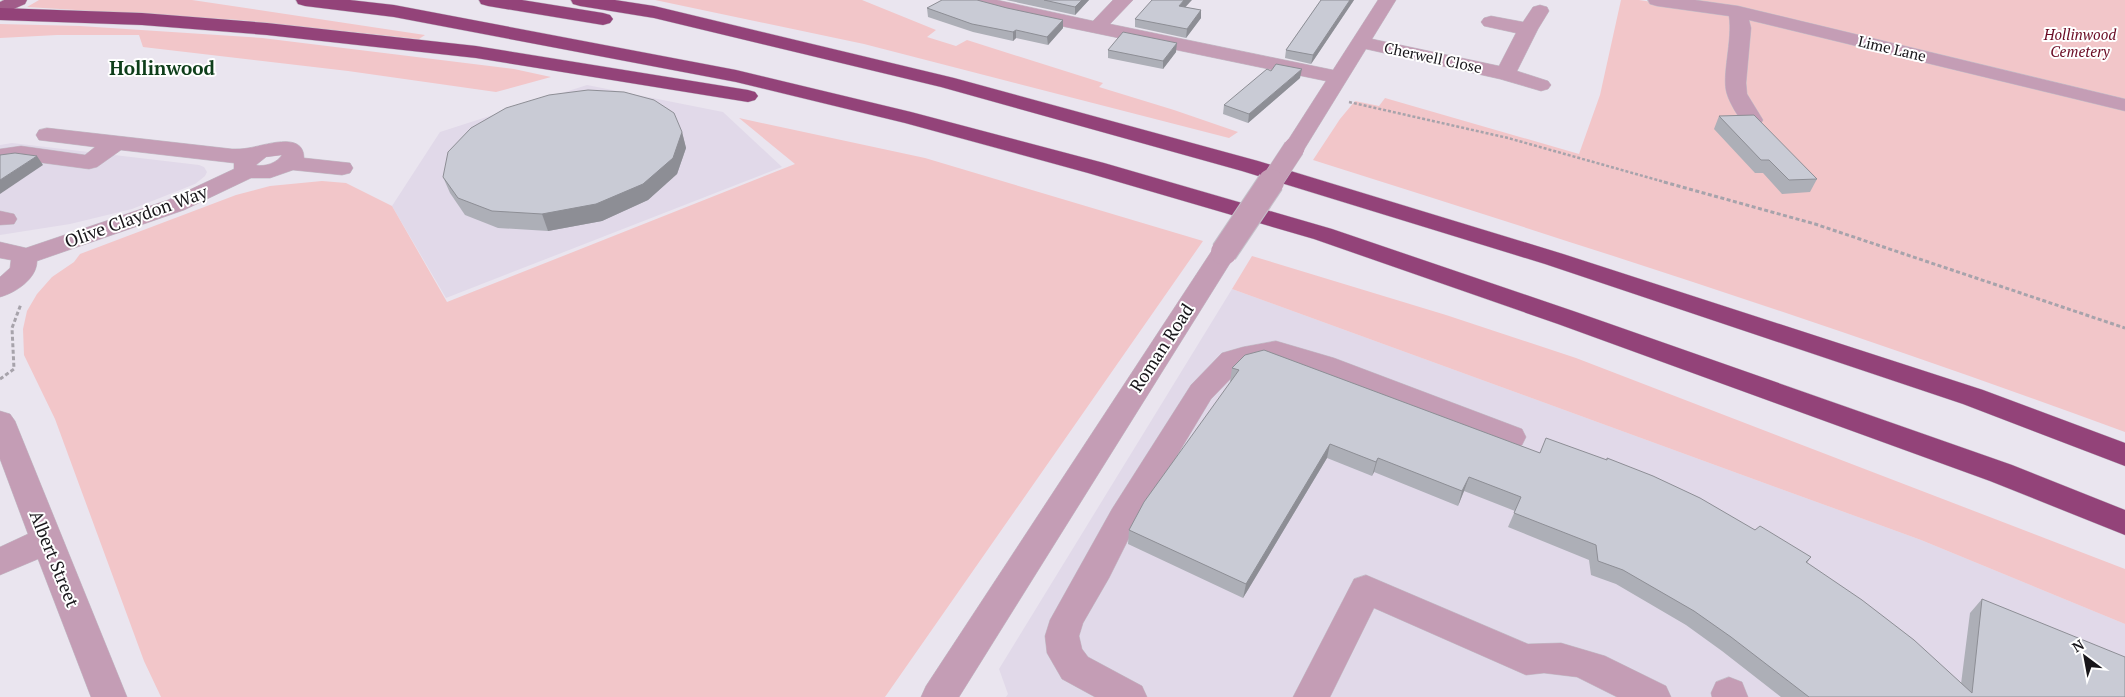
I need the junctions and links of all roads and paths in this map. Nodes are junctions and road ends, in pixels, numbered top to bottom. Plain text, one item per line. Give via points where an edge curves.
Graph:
1 (18, 0) edge
2 (305, 0) edge
3 (488, 0) edge
4 (580, 0) edge
5 (976, 0) edge
6 (1124, 0) edge
7 (1386, 0) edge
8 (1657, 0) edge
9 (0, 9) edge
10 (1540, 11) dead end
11 (1738, 12) junction
12 (0, 14) edge
13 (1491, 22) dead end
14 (1097, 28) junction
15 (1528, 30) junction
16 (1360, 42) junction
17 (1505, 74) junction
18 (1338, 77) junction
19 (1541, 85) dead end
20 (1326, 96) junction
21 (2125, 105) edge
22 (911, 118) junction
23 (1752, 120) edge
24 (47, 135) dead end
25 (1157, 138) junction
26 (116, 143) junction
27 (0, 156) edge
28 (250, 163) junction
29 (342, 168) dead end
30 (12, 253) edge
31 (0, 289) edge
32 (26, 298) dead end
33 (2125, 328) edge
34 (0, 379) edge
35 (0, 421) edge
36 (1511, 437) dead end
37 (2125, 455) edge
38 (2125, 523) edge
39 (46, 540) junction
40 (0, 562) edge
41 (109, 697) edge
42 (939, 697) edge
43 (1129, 697) edge
44 (1311, 697) edge
45 (1654, 697) edge

1 - 9 main road
2 - 22 highway via 394,11 736,76
3 - 25 highway via 645,27
4 - 25 highway via 654,12 947,82
5 - 14 street
6 - 14 street
7 - 16 street, Roman Road
8 - 11 street, Lime Lane
10 - 15 street, Cherwell Close
11 - 21 street, Lime Lane
11 - 23 street via 1741,28 1737,94
12 - 22 highway via 142,19 476,52 705,90
13 - 15 street
14 - 18 street
15 - 17 street, Cherwell Close
16 - 17 street, Cherwell Close
16 - 18 street, Roman Road
17 - 19 street, Cherwell Close
18 - 20 street, Roman Road
20 - 33 path via 1508,138 1815,224
20 - 42 street, Roman Road, bridge
22 - 38 highway via 1323,234 2001,473
24 - 26 street, Olive Claydon Way
25 - 37 highway via 1563,262 1973,398
26 - 27 street via 89,162 21,153
26 - 28 street, Olive Claydon Way via 232,156
28 - 29 street, Olive Claydon Way via 255,173 289,163
28 - 30 street, Olive Claydon Way via 232,180 168,208
30 - 31 street via 25,263 18,276
32 - 34 path via 12,323 14,369
35 - 39 street, Albert Street
36 - 43 street via 1324,365 1276,350 1232,360 1202,392 1123,518 1066,620 1062,636 1065,653 1075,668
39 - 40 street
39 - 41 street, Albert Street
44 - 45 street via 1366,589 1526,660 1555,656 1568,658

